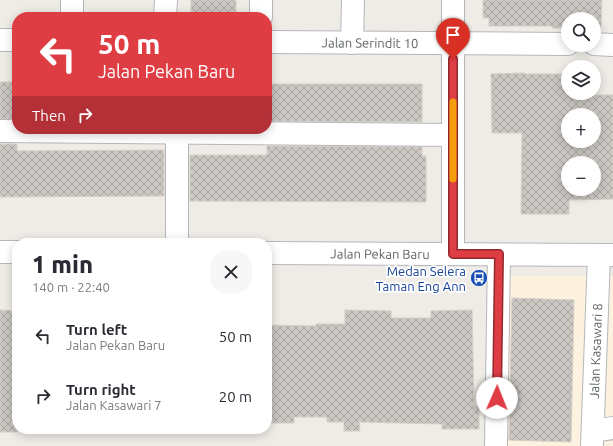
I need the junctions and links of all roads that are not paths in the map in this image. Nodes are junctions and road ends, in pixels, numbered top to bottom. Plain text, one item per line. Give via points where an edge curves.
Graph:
1 (72, 0) edge
2 (166, 0) edge
3 (261, 0) edge
4 (353, 0) edge
5 (453, 0) edge
6 (72, 12) edge
7 (166, 12) edge
8 (261, 12) edge
9 (0, 40) edge
10 (12, 40) edge
11 (272, 42) edge
12 (352, 43) junction
13 (453, 43) junction
14 (561, 44) edge
15 (601, 44) edge
16 (613, 44) edge
17 (0, 131) edge
18 (12, 131) edge
19 (272, 132) edge
20 (178, 134) edge
21 (453, 135) junction
22 (177, 238) edge
23 (0, 252) edge
24 (12, 252) edge
25 (272, 253) edge
26 (453, 254) junction
27 (499, 254) junction
28 (606, 255) edge
29 (605, 313) edge
30 (599, 435) edge
31 (496, 446) edge

1 - 6 street
2 - 7 street
3 - 8 street
4 - 12 street
5 - 13 street
9 - 10 street
11 - 12 street, Jalan Serindit 10
12 - 13 street, Jalan Serindit 10
13 - 14 street, Jalan Serindit 10
13 - 21 street
15 - 16 street
17 - 18 street
19 - 21 street
20 - 22 street
21 - 26 street
23 - 24 street
25 - 26 street, Jalan Pekan Baru
26 - 27 street, Jalan Pekan Baru
27 - 28 street, Jalan Pekan Baru
27 - 31 street
28 - 29 street, Jalan Kasawari 8
29 - 30 street, Jalan Kasawari 8

